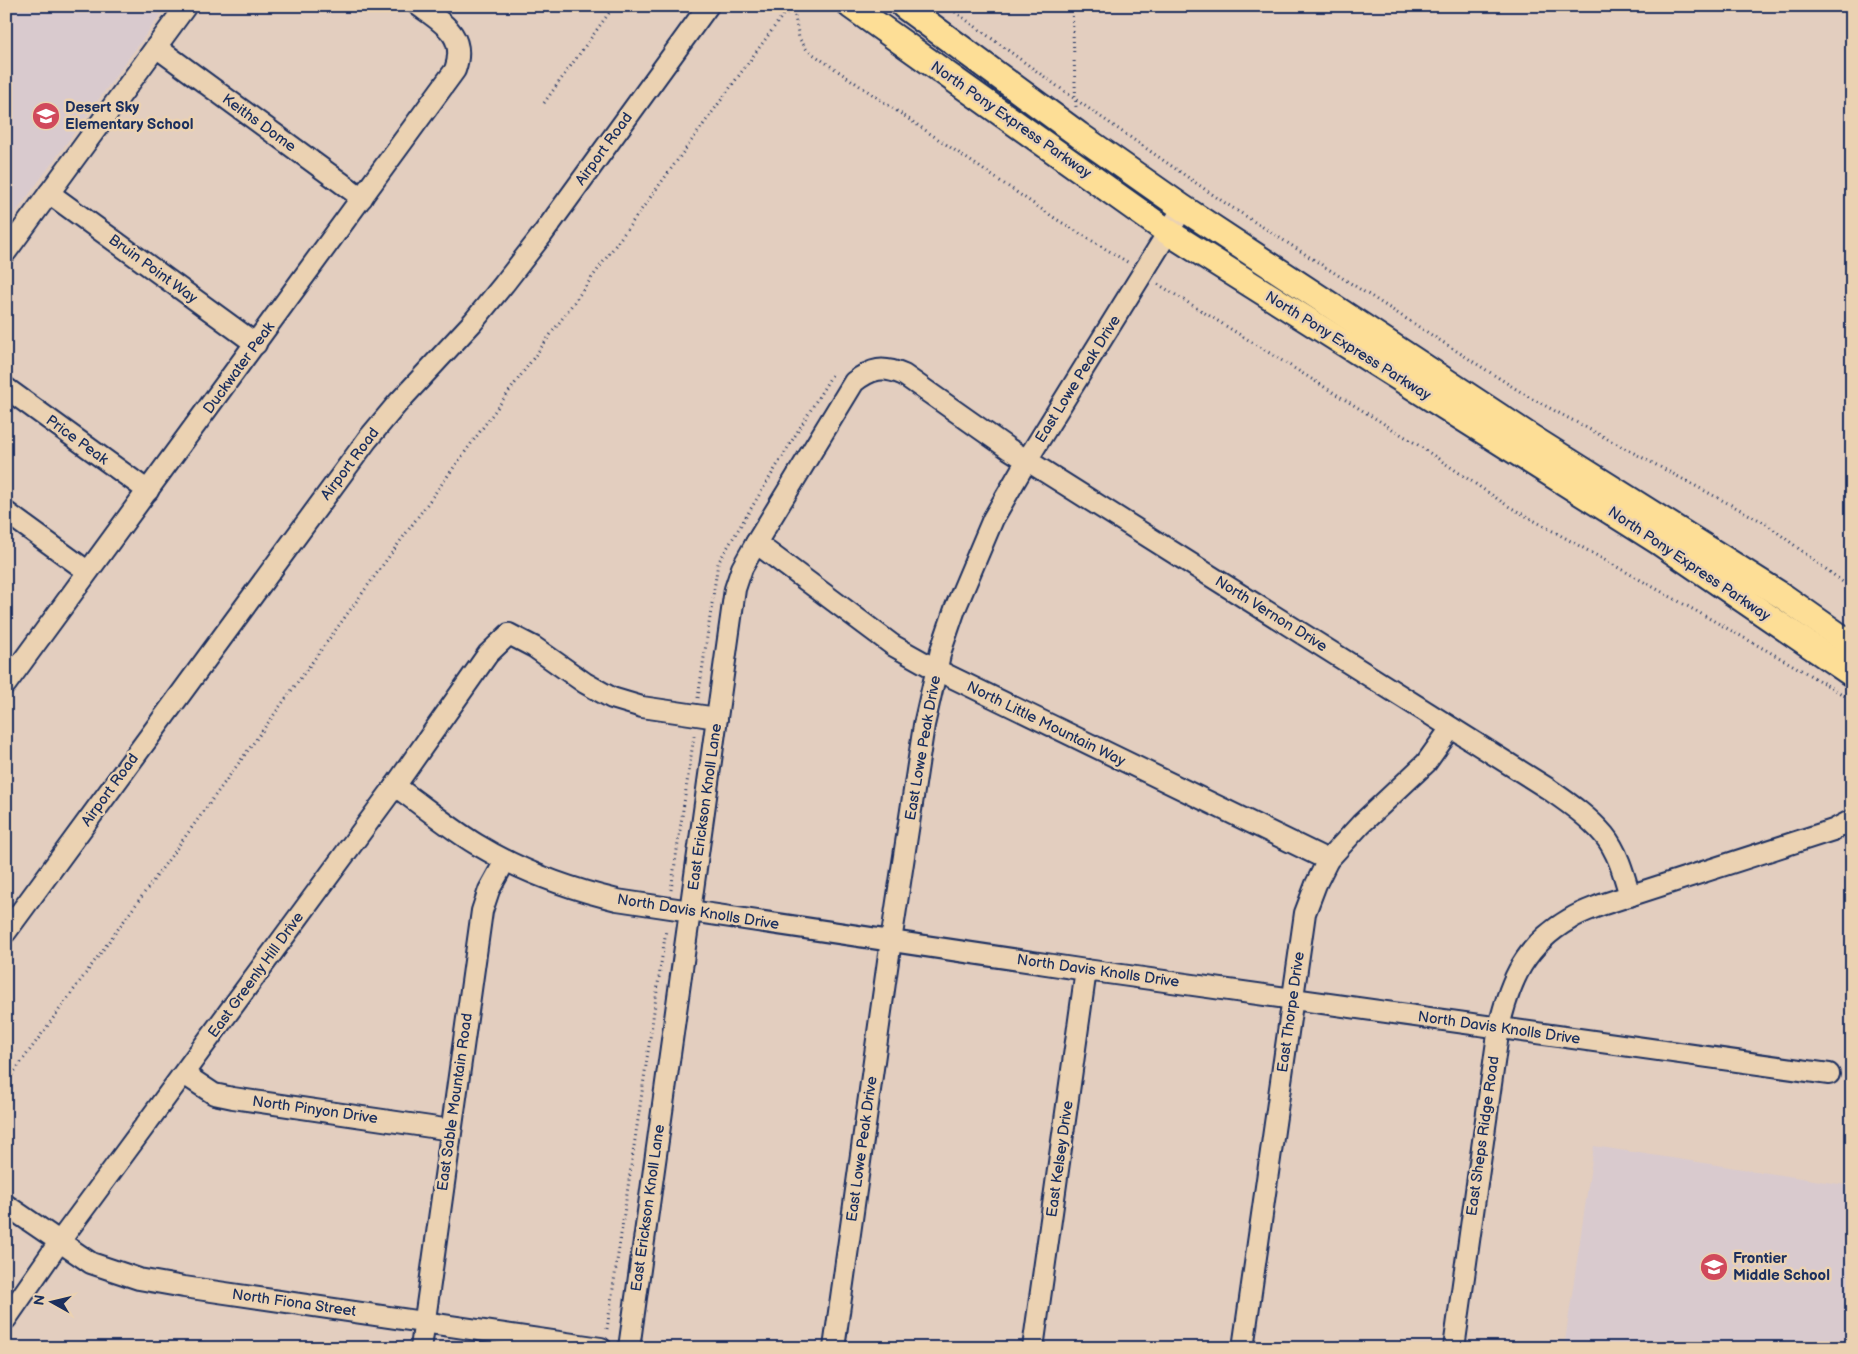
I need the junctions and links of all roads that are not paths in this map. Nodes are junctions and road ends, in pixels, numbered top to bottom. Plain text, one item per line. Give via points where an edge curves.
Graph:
1 (186, 6) edge
2 (419, 6) edge
3 (708, 6) edge
4 (851, 6) edge
5 (904, 6) edge
6 (156, 47) junction
7 (49, 193) junction
8 (362, 198) junction
9 (1183, 208) junction
10 (1168, 232) junction
11 (6, 252) edge
12 (256, 344) junction
13 (877, 369) joint
14 (6, 388) edge
15 (1027, 460) junction
16 (148, 491) junction
17 (6, 512) edge
18 (756, 543) junction
19 (88, 571) junction
20 (1852, 645) edge
21 (937, 670) junction
22 (1852, 674) edge
23 (6, 684) edge
24 (717, 718) junction
25 (1452, 728) junction
26 (395, 786) junction
27 (1852, 820) edge
28 (1328, 860) junction
29 (505, 861) junction
30 (1630, 896) junction
31 (691, 912) junction
32 (6, 932) edge
33 (891, 941) junction
34 (1086, 970) junction
35 (1292, 998) junction
36 (1499, 1028) junction
37 (184, 1074) junction
38 (1829, 1074) dead end
39 (451, 1130) junction
40 (6, 1205) edge
41 (60, 1241) junction
42 (6, 1319) edge
43 (425, 1322) junction
44 (421, 1348) edge
45 (601, 1348) edge
46 (629, 1348) edge
47 (834, 1348) edge
48 (1033, 1348) edge
49 (1243, 1348) edge
50 (1454, 1348) edge

1 - 6 street
2 - 8 street, Duckwater Peak via 447,27 456,39 459,54 455,70
3 - 32 street, Airport Road via 504,284 367,440
4 - 10 main road, North Pony Express Parkway
5 - 9 main road, North Pony Express Parkway
6 - 7 street
6 - 8 street, Keiths Dome
7 - 11 street
7 - 12 street, Bruin Point Way
8 - 12 street, Duckwater Peak
9 - 10 street, East Lowe Peak Drive
9 - 20 main road, North Pony Express Parkway via 1532,438 1784,597
10 - 15 street, East Lowe Peak Drive
10 - 22 main road, North Pony Express Parkway via 1660,542
12 - 16 street, Duckwater Peak
13 - 15 street, North Vernon Drive via 904,375
13 - 18 street, East Erickson Knoll Lane via 854,382
14 - 16 street, Price Peak
15 - 21 street, East Lowe Peak Drive via 993,519 976,558 955,609
15 - 25 street, North Vernon Drive
16 - 19 street, Duckwater Peak
17 - 19 street
18 - 21 street, North Little Mountain Way via 894,646
18 - 24 street, East Erickson Knoll Lane via 735,589
19 - 23 street, Duckwater Peak
21 - 28 street, North Little Mountain Way
21 - 33 street, East Lowe Peak Drive via 924,725
24 - 26 street, East Greenly Hill Drive via 642,707 612,698 509,634 488,654
24 - 31 street, East Erickson Knoll Lane
25 - 28 street, East Thorpe Drive via 1426,763
25 - 30 street, North Vernon Drive via 1577,808 1605,836 1620,864
26 - 29 street, North Davis Knolls Drive via 474,843
26 - 37 street, East Greenly Hill Drive
27 - 30 street, East Sheps Ridge Road via 1833,830
28 - 35 street, East Thorpe Drive via 1305,913
29 - 31 street, North Davis Knolls Drive via 539,877 582,891
29 - 39 street, East Sable Mountain Road via 482,911
30 - 36 street, East Sheps Ridge Road via 1569,919 1541,941 1523,961 1511,984
31 - 33 street, North Davis Knolls Drive
31 - 46 street, East Erickson Knoll Lane
33 - 34 street, North Davis Knolls Drive
33 - 47 street, East Lowe Peak Drive
34 - 35 street, North Davis Knolls Drive
34 - 48 street, East Kelsey Drive
35 - 36 street, North Davis Knolls Drive
35 - 49 street, East Thorpe Drive
36 - 38 street, North Davis Knolls Drive
36 - 50 street, East Sheps Ridge Road
37 - 39 street, North Pinyon Drive via 214,1094 233,1098
37 - 41 street, East Greenly Hill Drive
39 - 43 street, East Sable Mountain Road
40 - 41 street, North Fiona Street
41 - 42 street, East Greenly Hill Drive
41 - 43 street, North Fiona Street via 91,1263 139,1279
43 - 44 street, East Sable Mountain Road
43 - 45 street, North Fiona Street

